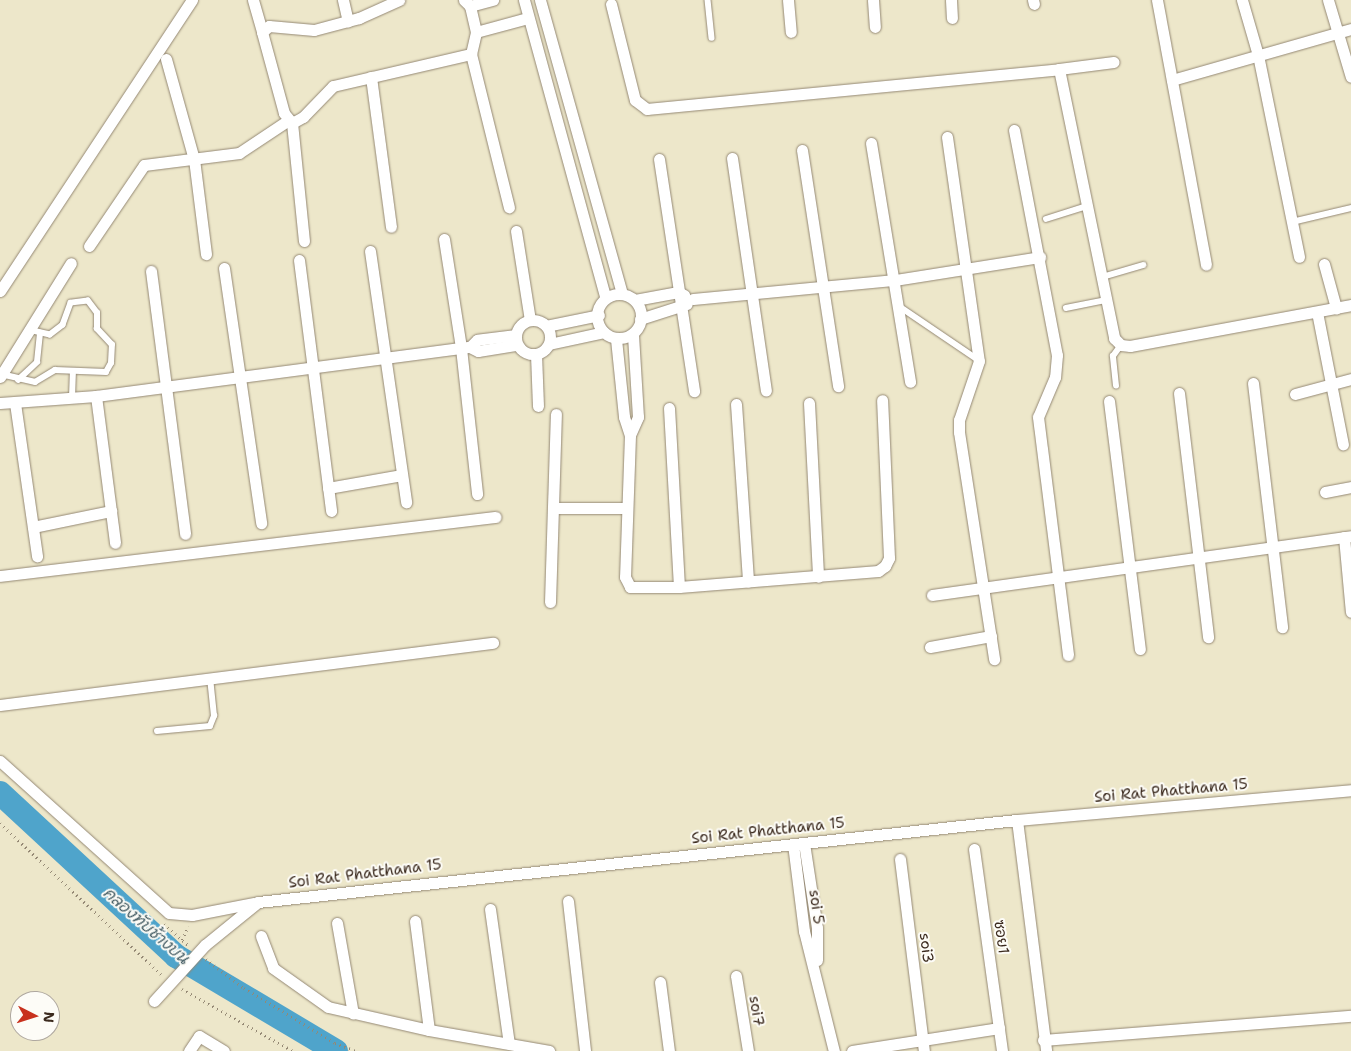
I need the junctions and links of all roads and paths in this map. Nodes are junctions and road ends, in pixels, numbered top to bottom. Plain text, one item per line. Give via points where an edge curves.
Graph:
1 (192, 0) edge
2 (254, 0) edge
3 (343, 0) edge
4 (399, 0) edge
5 (493, 0) edge
6 (708, 0) edge
7 (788, 0) edge
8 (873, 0) edge
9 (951, 0) edge
10 (1157, 0) edge
11 (1242, 0) edge
12 (1328, 0) edge
13 (611, 1) edge
14 (467, 3) edge
15 (541, 3) edge
16 (526, 10) edge
17 (952, 18) dead end
18 (348, 21) junction
19 (875, 27) dead end
20 (1351, 29) edge
21 (262, 32) junction
22 (476, 32) junction
23 (790, 32) dead end
24 (1338, 32) junction
25 (712, 38) dead end
26 (471, 54) junction
27 (1258, 55) junction
28 (166, 59) dead end
29 (1114, 62) dead end
30 (1059, 69) junction
31 (370, 77) junction
32 (1351, 77) edge
33 (1172, 80) junction
34 (290, 122) junction
35 (1014, 130) dead end
36 (947, 137) dead end
37 (872, 143) dead end
38 (802, 150) dead end
39 (194, 158) junction
40 (732, 158) dead end
41 (659, 159) dead end
42 (1087, 206) junction
43 (509, 208) dead end
44 (1351, 208) edge
45 (1046, 219) dead end
46 (1292, 222) junction
47 (390, 227) dead end
48 (516, 231) dead end
49 (444, 239) dead end
50 (304, 241) dead end
51 (89, 246) dead end
52 (370, 251) dead end
53 (206, 254) dead end
54 (1299, 256) dead end
55 (1040, 257) junction
56 (298, 260) dead end
57 (71, 263) dead end
58 (1206, 264) dead end
59 (1324, 264) dead end
60 (1143, 265) dead end
61 (224, 268) dead end
62 (968, 268) junction
63 (152, 272) dead end
64 (1102, 277) junction
65 (895, 280) junction
66 (822, 286) junction
67 (0, 291) edge
68 (621, 291) junction
69 (678, 292) junction
70 (752, 293) junction
71 (605, 297) junction
72 (693, 299) junction
73 (635, 300) junction
74 (1106, 300) junction
75 (1351, 305) edge
76 (898, 306) junction
77 (682, 308) junction
78 (1066, 308) dead end
79 (1336, 308) junction
80 (1317, 312) junction
81 (599, 315) junction
82 (640, 319) junction
83 (530, 320) junction
84 (546, 326) junction
85 (35, 331) junction
86 (604, 332) junction
87 (633, 336) junction
88 (516, 340) junction
89 (616, 340) junction
90 (549, 344) junction
91 (1121, 345) junction
92 (465, 347) junction
93 (536, 354) junction
94 (385, 358) junction
95 (979, 361) junction
96 (312, 367) junction
97 (73, 372) junction
98 (1, 376) edge
99 (240, 377) junction
100 (1351, 379) edge
101 (18, 380) junction
102 (910, 382) dead end
103 (1253, 383) dead end
104 (1331, 384) junction
105 (166, 386) junction
106 (838, 386) dead end
107 (1116, 386) dead end
108 (766, 390) dead end
109 (694, 391) dead end
110 (1179, 393) dead end
111 (1296, 394) dead end
112 (96, 396) junction
113 (72, 398) junction
114 (882, 400) dead end
115 (1109, 400) dead end
116 (0, 403) edge
117 (15, 403) junction
118 (809, 403) dead end
119 (736, 404) dead end
120 (538, 406) dead end
121 (668, 408) dead end
122 (556, 414) dead end
123 (630, 435) junction
124 (1343, 444) dead end
125 (402, 475) junction
126 (1351, 486) edge
127 (328, 488) junction
128 (1325, 492) dead end
129 (477, 494) dead end
130 (406, 502) dead end
131 (553, 508) junction
132 (626, 508) junction
133 (111, 511) junction
134 (331, 511) dead end
135 (496, 517) dead end
136 (260, 523) dead end
137 (33, 527) junction
138 (185, 534) dead end
139 (1347, 537) edge
140 (115, 543) dead end
141 (1270, 548) junction
142 (37, 556) dead end
143 (1198, 558) junction
144 (1130, 568) junction
145 (0, 576) edge
146 (818, 577) junction
147 (1058, 578) junction
148 (748, 582) junction
149 (679, 587) junction
150 (983, 589) junction
151 (932, 596) dead end
152 (550, 602) dead end
153 (1351, 612) edge
154 (1282, 627) dead end
155 (991, 636) junction
156 (1208, 637) dead end
157 (493, 642) dead end
158 (930, 647) dead end
159 (1140, 649) dead end
160 (1068, 655) dead end
161 (994, 659) dead end
162 (209, 677) junction
163 (0, 705) edge
164 (157, 731) dead end
165 (0, 762) edge
166 (1351, 790) edge
167 (1016, 820) junction
168 (0, 823) edge
169 (798, 843) junction
170 (974, 849) dead end
171 (900, 859) dead end
172 (568, 901) dead end
173 (258, 902) junction
174 (490, 909) dead end
175 (192, 915) junction
176 (415, 921) dead end
177 (337, 923) dead end
178 (261, 936) dead end
179 (190, 946) dead end
180 (205, 958) dead end
181 (736, 976) dead end
182 (168, 979) dead end
183 (660, 982) dead end
184 (174, 984) dead end
185 (154, 1001) dead end
186 (353, 1014) junction
187 (1351, 1016) edge
188 (999, 1028) junction
189 (429, 1030) junction
190 (510, 1044) junction
191 (1044, 1045) edge
192 (923, 1046) edge
193 (189, 1051) edge
194 (224, 1051) edge
195 (293, 1051) edge
196 (356, 1051) edge
197 (548, 1051) edge
198 (586, 1051) edge
199 (669, 1051) edge
200 (748, 1051) edge
201 (834, 1051) edge
202 (852, 1051) edge
203 (1002, 1051) edge

1 - 67 street
2 - 21 street
3 - 18 street
4 - 18 street
5 - 14 street
6 - 25 lane
7 - 23 street
8 - 19 street
9 - 17 street
10 - 33 street
11 - 27 street
12 - 24 street
13 - 30 street via 635,100 647,109
14 - 22 street
15 - 16 street
15 - 68 street
16 - 22 street
16 - 71 street
18 - 21 street via 314,30 269,26
20 - 24 street
21 - 34 street
22 - 26 street
24 - 27 street
24 - 32 street
26 - 31 street
26 - 43 street
27 - 33 street
27 - 46 street
28 - 39 street
29 - 30 street
30 - 42 street
31 - 34 street via 333,86 303,117
31 - 47 street
33 - 58 street
34 - 39 street via 239,153
34 - 50 street
35 - 55 street
36 - 62 street
37 - 65 street
38 - 66 street
39 - 51 street via 144,165
39 - 53 street
40 - 70 street
41 - 69 street
42 - 45 lane
42 - 64 street
44 - 46 lane
46 - 54 street
48 - 83 street
49 - 92 street
52 - 94 street
55 - 62 street
55 - 147 street via 1058,355 1055,377 1038,417
56 - 96 street
57 - 85 street
59 - 79 street
60 - 64 lane
61 - 99 street
62 - 65 street
62 - 95 street
63 - 105 street
64 - 74 street
65 - 66 street
65 - 76 street
66 - 70 street
66 - 106 street
68 - 71 street
68 - 73 street
69 - 72 street
69 - 73 street
69 - 77 street
70 - 72 street
70 - 108 street
71 - 81 street
72 - 77 street
73 - 82 street
74 - 78 lane
74 - 91 street via 1114,338
75 - 79 street
76 - 95 lane
76 - 102 street
77 - 82 street
77 - 109 street
79 - 80 street
80 - 91 street
80 - 104 street
81 - 84 street
81 - 86 street
82 - 87 street
83 - 84 street
83 - 88 street via 521,325
84 - 90 street
85 - 97 lane via 50,335 57,332 71,303 88,301 97,313 96,329 108,339 114,350 112,363 106,372
85 - 98 street
85 - 101 lane via 37,362
86 - 89 street
86 - 90 street
87 - 89 street
87 - 123 street via 638,417
88 - 92 street via 478,351
88 - 93 street via 525,353
89 - 123 street via 624,417
90 - 93 street
91 - 107 lane via 1113,356
92 - 94 street
92 - 129 street
93 - 120 street
94 - 96 street
94 - 125 street
95 - 150 street via 959,420 959,432
96 - 99 street
96 - 127 street
97 - 101 lane via 55,370 35,382
97 - 113 lane
98 - 101 lane
99 - 105 street
99 - 136 street
100 - 104 street
103 - 141 street
104 - 111 street
104 - 124 street
105 - 112 street
105 - 138 street
110 - 143 street
112 - 113 street
112 - 133 street
113 - 117 street
114 - 146 street via 888,558 885,566 878,570
115 - 144 street
116 - 117 street
117 - 137 street
118 - 146 street
119 - 148 street
121 - 149 street
122 - 131 street
123 - 132 street
125 - 127 street
125 - 130 street
126 - 128 street
127 - 134 street
131 - 132 street
131 - 152 street
132 - 149 street via 627,584 632,588
133 - 137 street
133 - 140 street
135 - 145 street
137 - 142 street
139 - 141 street
139 - 153 street
141 - 143 street
141 - 154 street
143 - 144 street
143 - 156 street
144 - 147 street
144 - 159 street
146 - 148 street
147 - 150 street
147 - 160 street
148 - 149 street
150 - 151 street
150 - 155 street
155 - 158 street
155 - 161 street
157 - 162 street
162 - 163 street
162 - 164 lane via 214,716 210,726
165 - 175 street via 162,907 176,916
166 - 167 street, Soi Rat Phatthana 15
167 - 169 street, Soi Rat Phatthana 15
167 - 191 street
168 - 182 path
169 - 173 street, Soi Rat Phatthana 15
169 - 201 street, soi 5 via 817,928 816,972
170 - 188 street, ซอย1
171 - 192 street, soi3
172 - 198 street
173 - 175 street, Soi Rat Phatthana 15
173 - 185 street via 204,946
174 - 190 street
175 - 179 path via 182,940
176 - 189 street
177 - 186 street
178 - 186 street via 273,968 284,978 328,1007
180 - 196 path via 244,988 335,1043
181 - 200 street, soi7
183 - 199 street
184 - 195 path
186 - 189 street
187 - 191 street
188 - 192 street
188 - 203 street, ซอย1
189 - 190 street
190 - 197 street
192 - 202 street
193 - 194 street via 199,1036

